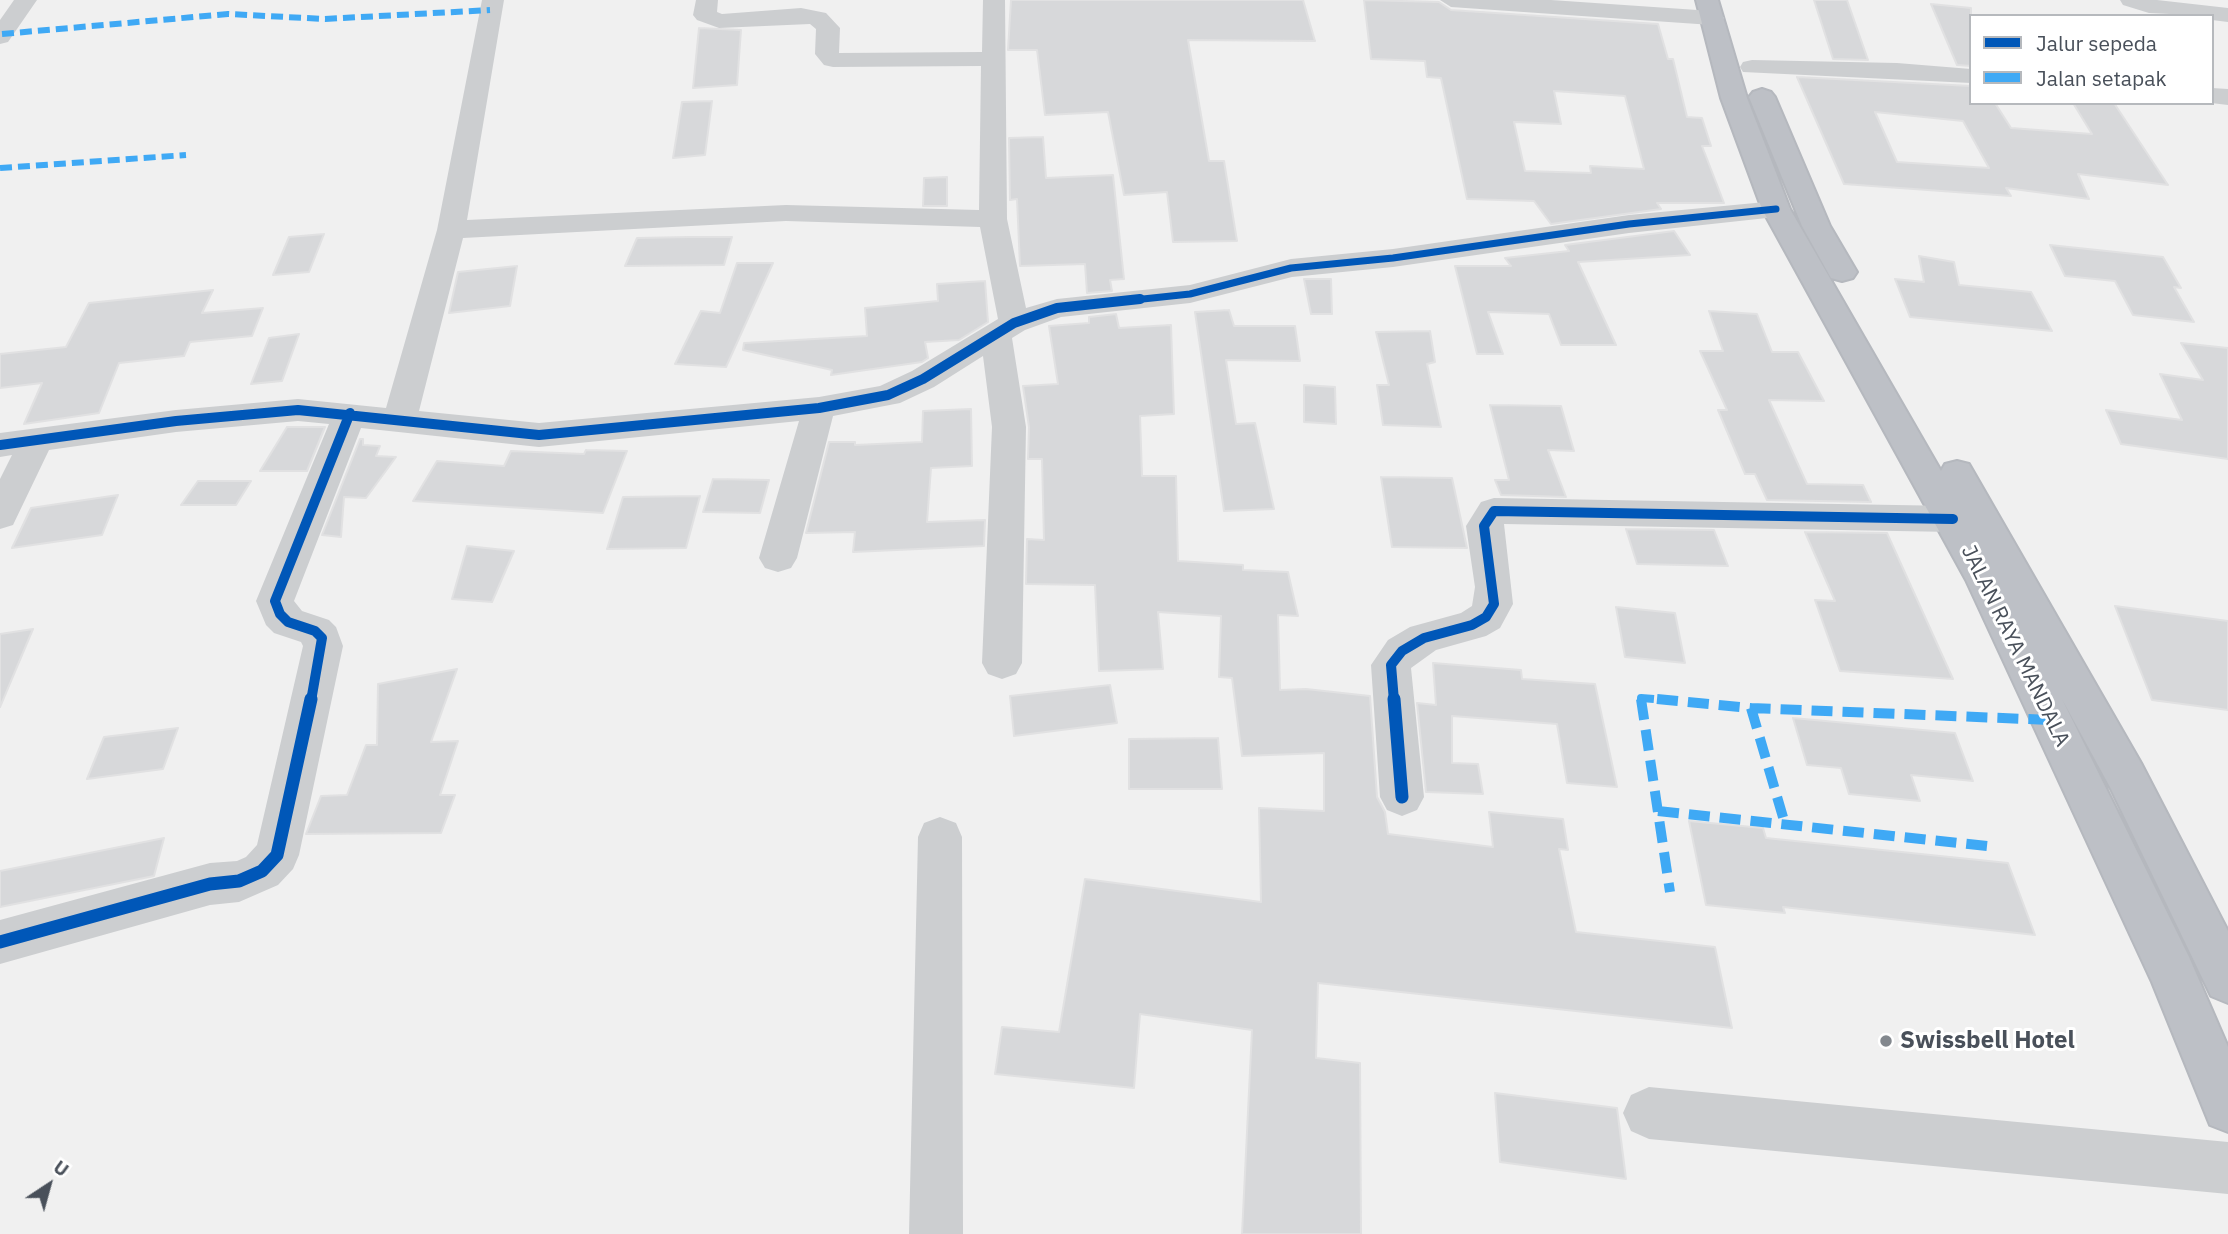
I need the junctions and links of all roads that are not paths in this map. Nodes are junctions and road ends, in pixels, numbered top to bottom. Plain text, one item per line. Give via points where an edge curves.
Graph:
1 (26, 0) edge
2 (493, 0) edge
3 (707, 0) edge
4 (994, 0) edge
5 (1451, 0) edge
6 (2132, 0) edge
7 (1710, 9) edge
8 (2228, 15) edge
9 (0, 37) edge
10 (1748, 56) joint
11 (992, 60) junction
12 (1969, 76) edge
13 (1776, 209) junction
14 (993, 219) junction
15 (451, 230) junction
16 (1005, 329) junction
17 (819, 408) junction
18 (1905, 410) junction
19 (351, 413) junction
20 (400, 419) junction
21 (34, 443) junction
22 (0, 446) edge
23 (0, 516) edge
24 (1953, 519) junction
25 (778, 558) dead end
26 (1002, 663) dead end
27 (1402, 797) dead end
28 (940, 837) dead end
29 (0, 942) edge
30 (2228, 980) edge
31 (2228, 1107) edge
32 (1649, 1113) dead end
33 (2228, 1168) edge
34 (936, 1234) edge

1 - 9 street
2 - 15 street
3 - 11 street via 705,15 719,21 801,15 818,18 828,27 828,58 839,61
4 - 11 street
5 - 7 street
6 - 8 street
7 - 13 highway, JALAN RAYA MANDALA via 1734,98
10 - 12 street
10 - 18 highway, JALAN RAYA MANDALA via 1772,126 1816,226
11 - 14 street
13 - 16 street via 1291,268 1190,294 1057,308
13 - 18 highway, JALAN RAYA MANDALA
14 - 15 street via 786,213
14 - 16 street
15 - 20 street
16 - 17 street via 888,395
16 - 26 street via 1009,427
17 - 20 street via 539,435
17 - 25 street
18 - 24 highway, JALAN RAYA MANDALA
18 - 30 highway, JALAN RAYA MANDALA via 2028,595 2126,776
19 - 20 street
19 - 21 street via 245,413
19 - 29 street via 275,601 288,622 315,631 323,646 277,856 262,871 239,881 210,884
21 - 22 street
21 - 23 street
24 - 27 street via 1494,511 1485,526 1494,587 1494,604 1486,617 1424,638 1402,651 1391,665
24 - 31 highway, JALAN RAYA MANDALA via 2172,973
28 - 34 street
32 - 33 street

